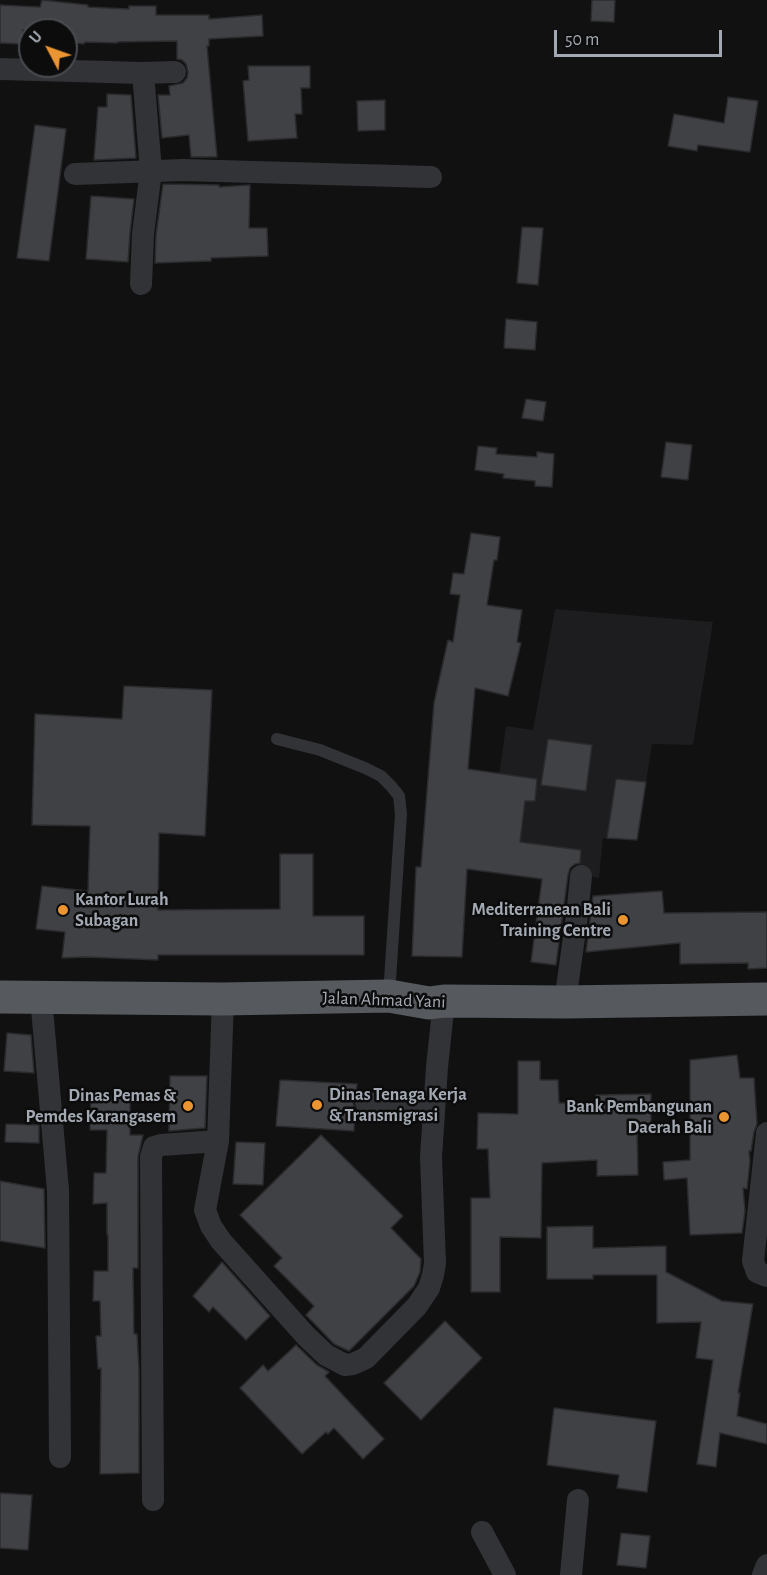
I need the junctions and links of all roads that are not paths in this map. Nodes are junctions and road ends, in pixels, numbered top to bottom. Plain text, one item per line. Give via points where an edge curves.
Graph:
1 (0, 69) edge
2 (175, 72) dead end
3 (143, 73) junction
4 (151, 171) junction
5 (75, 174) dead end
6 (431, 177) dead end
7 (141, 284) dead end
8 (277, 739) dead end
9 (581, 876) dead end
10 (388, 996) junction
11 (0, 997) edge
12 (41, 997) junction
13 (223, 999) junction
14 (767, 999) edge
15 (444, 1001) junction
16 (565, 1002) junction
17 (366, 1103) dead end
18 (434, 1104) junction
19 (767, 1133) edge
20 (218, 1141) junction
21 (762, 1274) edge
22 (60, 1457) dead end
23 (153, 1500) dead end
24 (578, 1500) dead end
25 (482, 1532) dead end
26 (767, 1565) edge
27 (504, 1575) edge
28 (571, 1575) edge
29 (763, 1575) edge

1 - 3 street
2 - 3 street
3 - 4 street
4 - 5 street
4 - 6 street
4 - 7 street
8 - 10 lane via 320,750 365,768 381,776 399,796
9 - 16 street
10 - 13 highway, Jalan Ahmad Yani
10 - 15 highway, Jalan Ahmad Yani via 429,1003
11 - 12 highway, Jalan Ahmad Yani
12 - 13 highway, Jalan Ahmad Yani
12 - 22 street via 57,1190
13 - 20 street
14 - 16 highway, Jalan Ahmad Yani
15 - 16 highway, Jalan Ahmad Yani
15 - 18 street
17 - 18 street
18 - 20 street via 431,1157 435,1263 429,1288 417,1306 366,1358 353,1364 332,1359 306,1336 211,1226 206,1210
19 - 21 street via 753,1261
20 - 23 street via 161,1144 154,1147 152,1157
24 - 28 street
25 - 27 street
26 - 29 street

